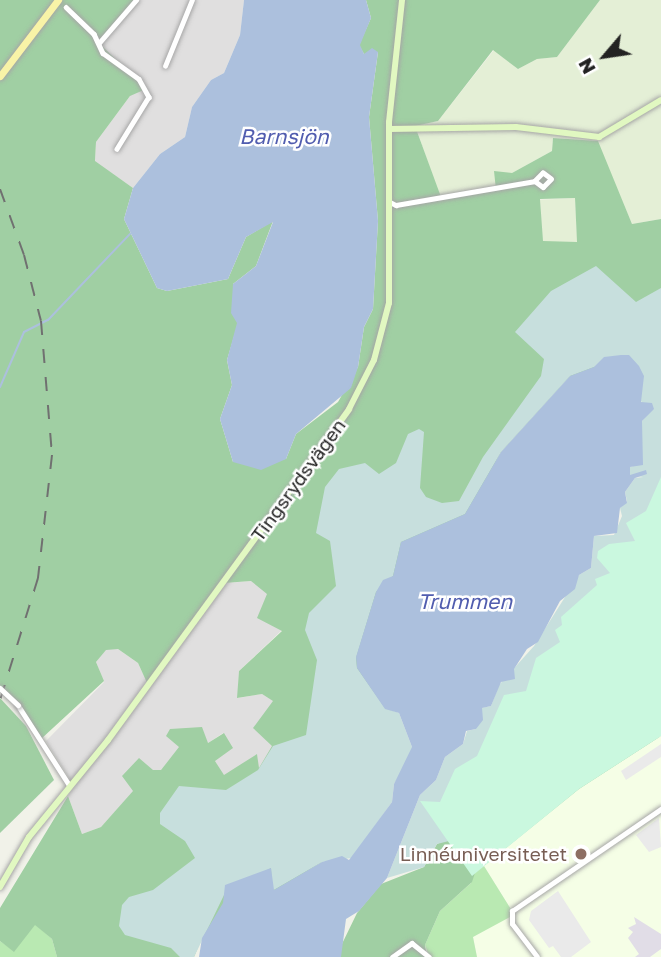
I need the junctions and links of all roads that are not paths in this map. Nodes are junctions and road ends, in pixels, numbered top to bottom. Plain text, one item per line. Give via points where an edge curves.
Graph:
1 (58, 0) edge
2 (135, 0) edge
3 (192, 0) edge
4 (402, 0) edge
5 (66, 6) dead end
6 (99, 43) junction
7 (165, 66) dead end
8 (0, 76) edge
9 (661, 100) edge
10 (389, 129) junction
11 (117, 149) dead end
12 (535, 181) dead end
13 (390, 202) junction
14 (0, 688) edge
15 (70, 786) junction
16 (661, 809) edge
17 (0, 887) edge
18 (392, 957) edge
19 (429, 957) edge
20 (537, 957) edge

1 - 8 main road
2 - 6 street
3 - 7 street
4 - 10 street, Tingsrydsvägen
5 - 6 street
6 - 11 street via 103,53 142,83 149,100
9 - 10 street via 599,138 516,127
10 - 13 street, Tingsrydsvägen
12 - 13 street via 396,205
13 - 15 street, Tingsrydsvägen via 389,303 374,360 349,409
14 - 15 street, bridge via 18,705
15 - 17 street, Tingsrydsvägen via 29,837
16 - 20 street via 512,911 512,924
18 - 19 street via 412,943

